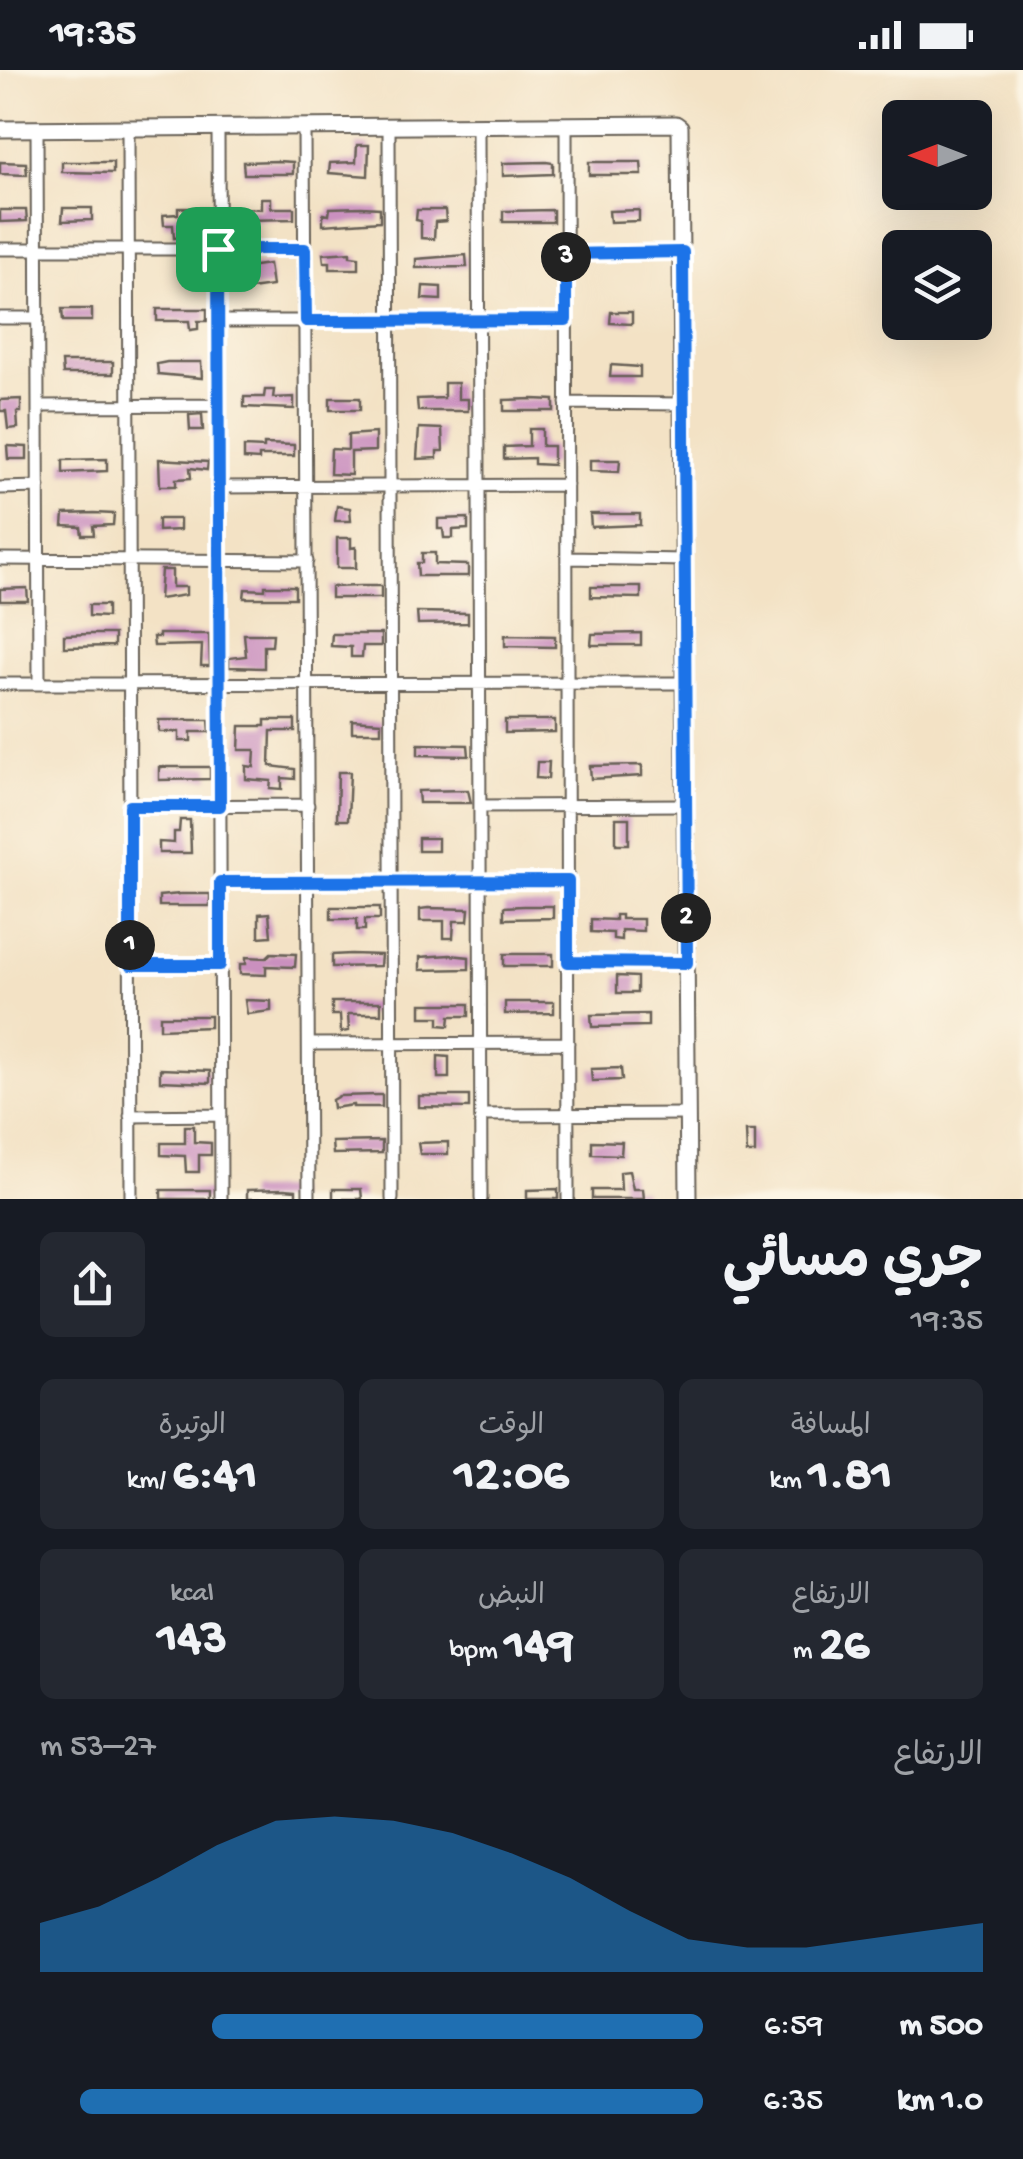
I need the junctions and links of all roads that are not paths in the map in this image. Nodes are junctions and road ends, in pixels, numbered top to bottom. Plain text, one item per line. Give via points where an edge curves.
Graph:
1 (566, 125) junction
2 (478, 126) junction
3 (389, 127) junction
4 (304, 128) junction
5 (0, 129) edge
6 (218, 129) junction
7 (37, 130) junction
8 (128, 130) junction
9 (0, 249) edge
10 (38, 249) junction
11 (128, 249) junction
12 (218, 249) junction
13 (305, 249) junction
14 (683, 252) junction
15 (566, 254) junction
16 (0, 318) edge
17 (38, 318) junction
18 (566, 320) junction
19 (306, 321) junction
20 (390, 321) junction
21 (479, 321) junction
22 (219, 322) junction
23 (566, 403) junction
24 (684, 404) junction
25 (129, 405) junction
26 (219, 405) junction
27 (38, 406) junction
28 (479, 485) junction
29 (567, 485) junction
30 (219, 486) junction
31 (307, 486) junction
32 (390, 486) junction
33 (0, 488) edge
34 (38, 488) junction
35 (567, 558) junction
36 (0, 559) edge
37 (39, 559) junction
38 (129, 560) junction
39 (220, 560) junction
40 (685, 560) junction
41 (307, 561) junction
42 (567, 682) junction
43 (391, 683) junction
44 (480, 683) junction
45 (0, 684) edge
46 (40, 684) junction
47 (129, 684) junction
48 (220, 684) junction
49 (308, 684) junction
50 (686, 684) junction
51 (308, 805) junction
52 (685, 805) junction
53 (130, 806) junction
54 (220, 806) junction
55 (480, 806) junction
56 (567, 806) junction
57 (480, 880) junction
58 (392, 881) junction
59 (568, 881) junction
60 (220, 882) junction
61 (308, 882) junction
62 (568, 962) junction
63 (687, 963) junction
64 (130, 965) junction
65 (220, 965) junction
66 (480, 1043) junction
67 (568, 1043) junction
68 (308, 1044) junction
69 (392, 1044) junction
70 (568, 1114) junction
71 (687, 1114) junction
72 (221, 1115) junction
73 (481, 1115) junction
74 (130, 1116) junction
75 (131, 1199) edge
76 (221, 1199) edge
77 (309, 1199) edge
78 (392, 1199) edge
79 (481, 1199) edge
80 (568, 1199) edge
81 (688, 1199) edge

1 - 2 street
1 - 14 street via 680,127
1 - 15 street
2 - 3 street
2 - 21 street
3 - 4 street
3 - 20 street
4 - 6 street
4 - 13 street
5 - 7 street
6 - 8 street
6 - 12 street
7 - 8 street
7 - 10 street
8 - 11 street
9 - 10 street
10 - 11 street
10 - 17 street
11 - 12 street
11 - 25 street
12 - 13 street
12 - 22 street
13 - 19 street
14 - 15 street
14 - 24 street
15 - 18 street
16 - 17 street
17 - 27 street
18 - 21 street
18 - 23 street
19 - 20 street
19 - 22 street
19 - 31 street
20 - 21 street
20 - 32 street
21 - 28 street
22 - 26 street
23 - 24 street
23 - 29 street
24 - 40 street
25 - 26 street
25 - 27 street
25 - 38 street
26 - 30 street
27 - 34 street
28 - 29 street
28 - 32 street
28 - 44 street
29 - 35 street
30 - 31 street
30 - 39 street
31 - 32 street
31 - 41 street
32 - 43 street
33 - 34 street
34 - 37 street
35 - 40 street
35 - 42 street
36 - 37 street
37 - 38 street
37 - 46 street
38 - 39 street
38 - 47 street
39 - 41 street
39 - 48 street
40 - 50 street
41 - 49 street
42 - 44 street
42 - 50 street
42 - 56 street
43 - 44 street
43 - 49 street
43 - 58 street
44 - 55 street
45 - 46 street
46 - 47 street
47 - 48 street
47 - 53 street
48 - 49 street
48 - 54 street
49 - 51 street
50 - 52 street
51 - 54 street
51 - 61 street
52 - 56 street
52 - 63 street
53 - 54 street
53 - 64 street
54 - 60 street
55 - 56 street
55 - 57 street
56 - 59 street
57 - 58 street
57 - 59 street
57 - 66 street
58 - 61 street
58 - 69 street
59 - 62 street
60 - 61 street
60 - 65 street
61 - 68 street
62 - 63 street
62 - 67 street
63 - 71 street
64 - 65 street
64 - 74 street
65 - 72 street
66 - 67 street
66 - 69 street
66 - 73 street
67 - 70 street
68 - 69 street
68 - 77 street
69 - 78 street
70 - 71 street
70 - 73 street
70 - 80 street
71 - 81 street
72 - 74 street
72 - 76 street
73 - 79 street
74 - 75 street

